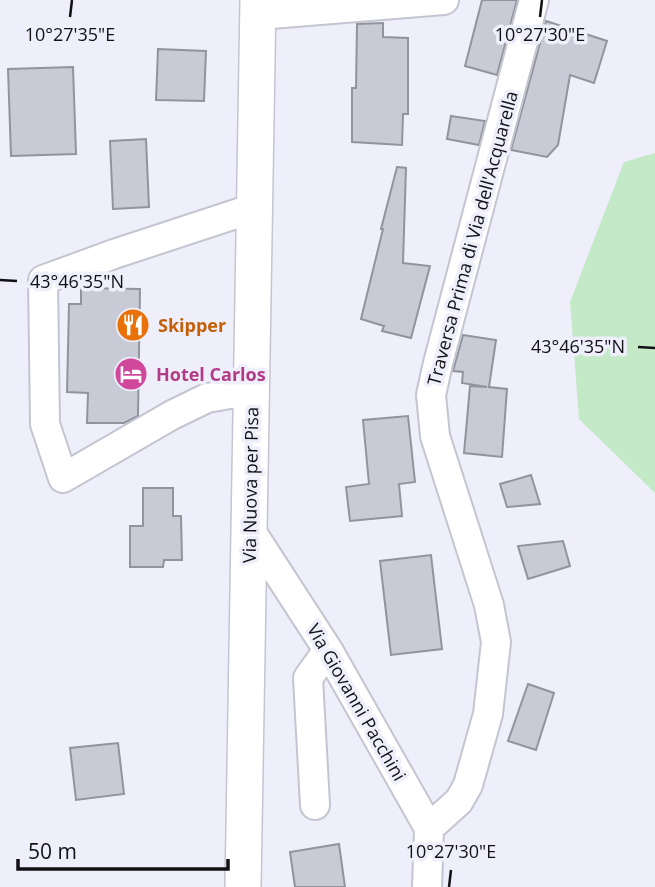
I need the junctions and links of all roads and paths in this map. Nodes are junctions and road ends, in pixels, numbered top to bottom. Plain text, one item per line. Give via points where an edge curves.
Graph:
1 (444, 0) edge
2 (534, 0) edge
3 (258, 8) edge
4 (254, 208) junction
5 (251, 393) junction
6 (249, 528) junction
7 (328, 650) junction
8 (315, 805) dead end
9 (429, 828) junction
10 (243, 887) edge
11 (427, 887) edge

1 - 3 street
2 - 9 street, Traversa Prima di Via dell'Acquarella via 431,395 435,436 489,605 496,642 488,714 468,785 459,802
3 - 4 main road, Via Nuova per Pisa
4 - 5 main road, Via Nuova per Pisa
4 - 5 street via 43,280 45,424 63,478 207,398
5 - 6 main road, Via Nuova per Pisa
6 - 7 street, Via Giovanni Pacchini
6 - 10 main road, Via Nuova per Pisa
7 - 8 street via 308,678
7 - 9 street, Via Giovanni Pacchini
9 - 11 street

